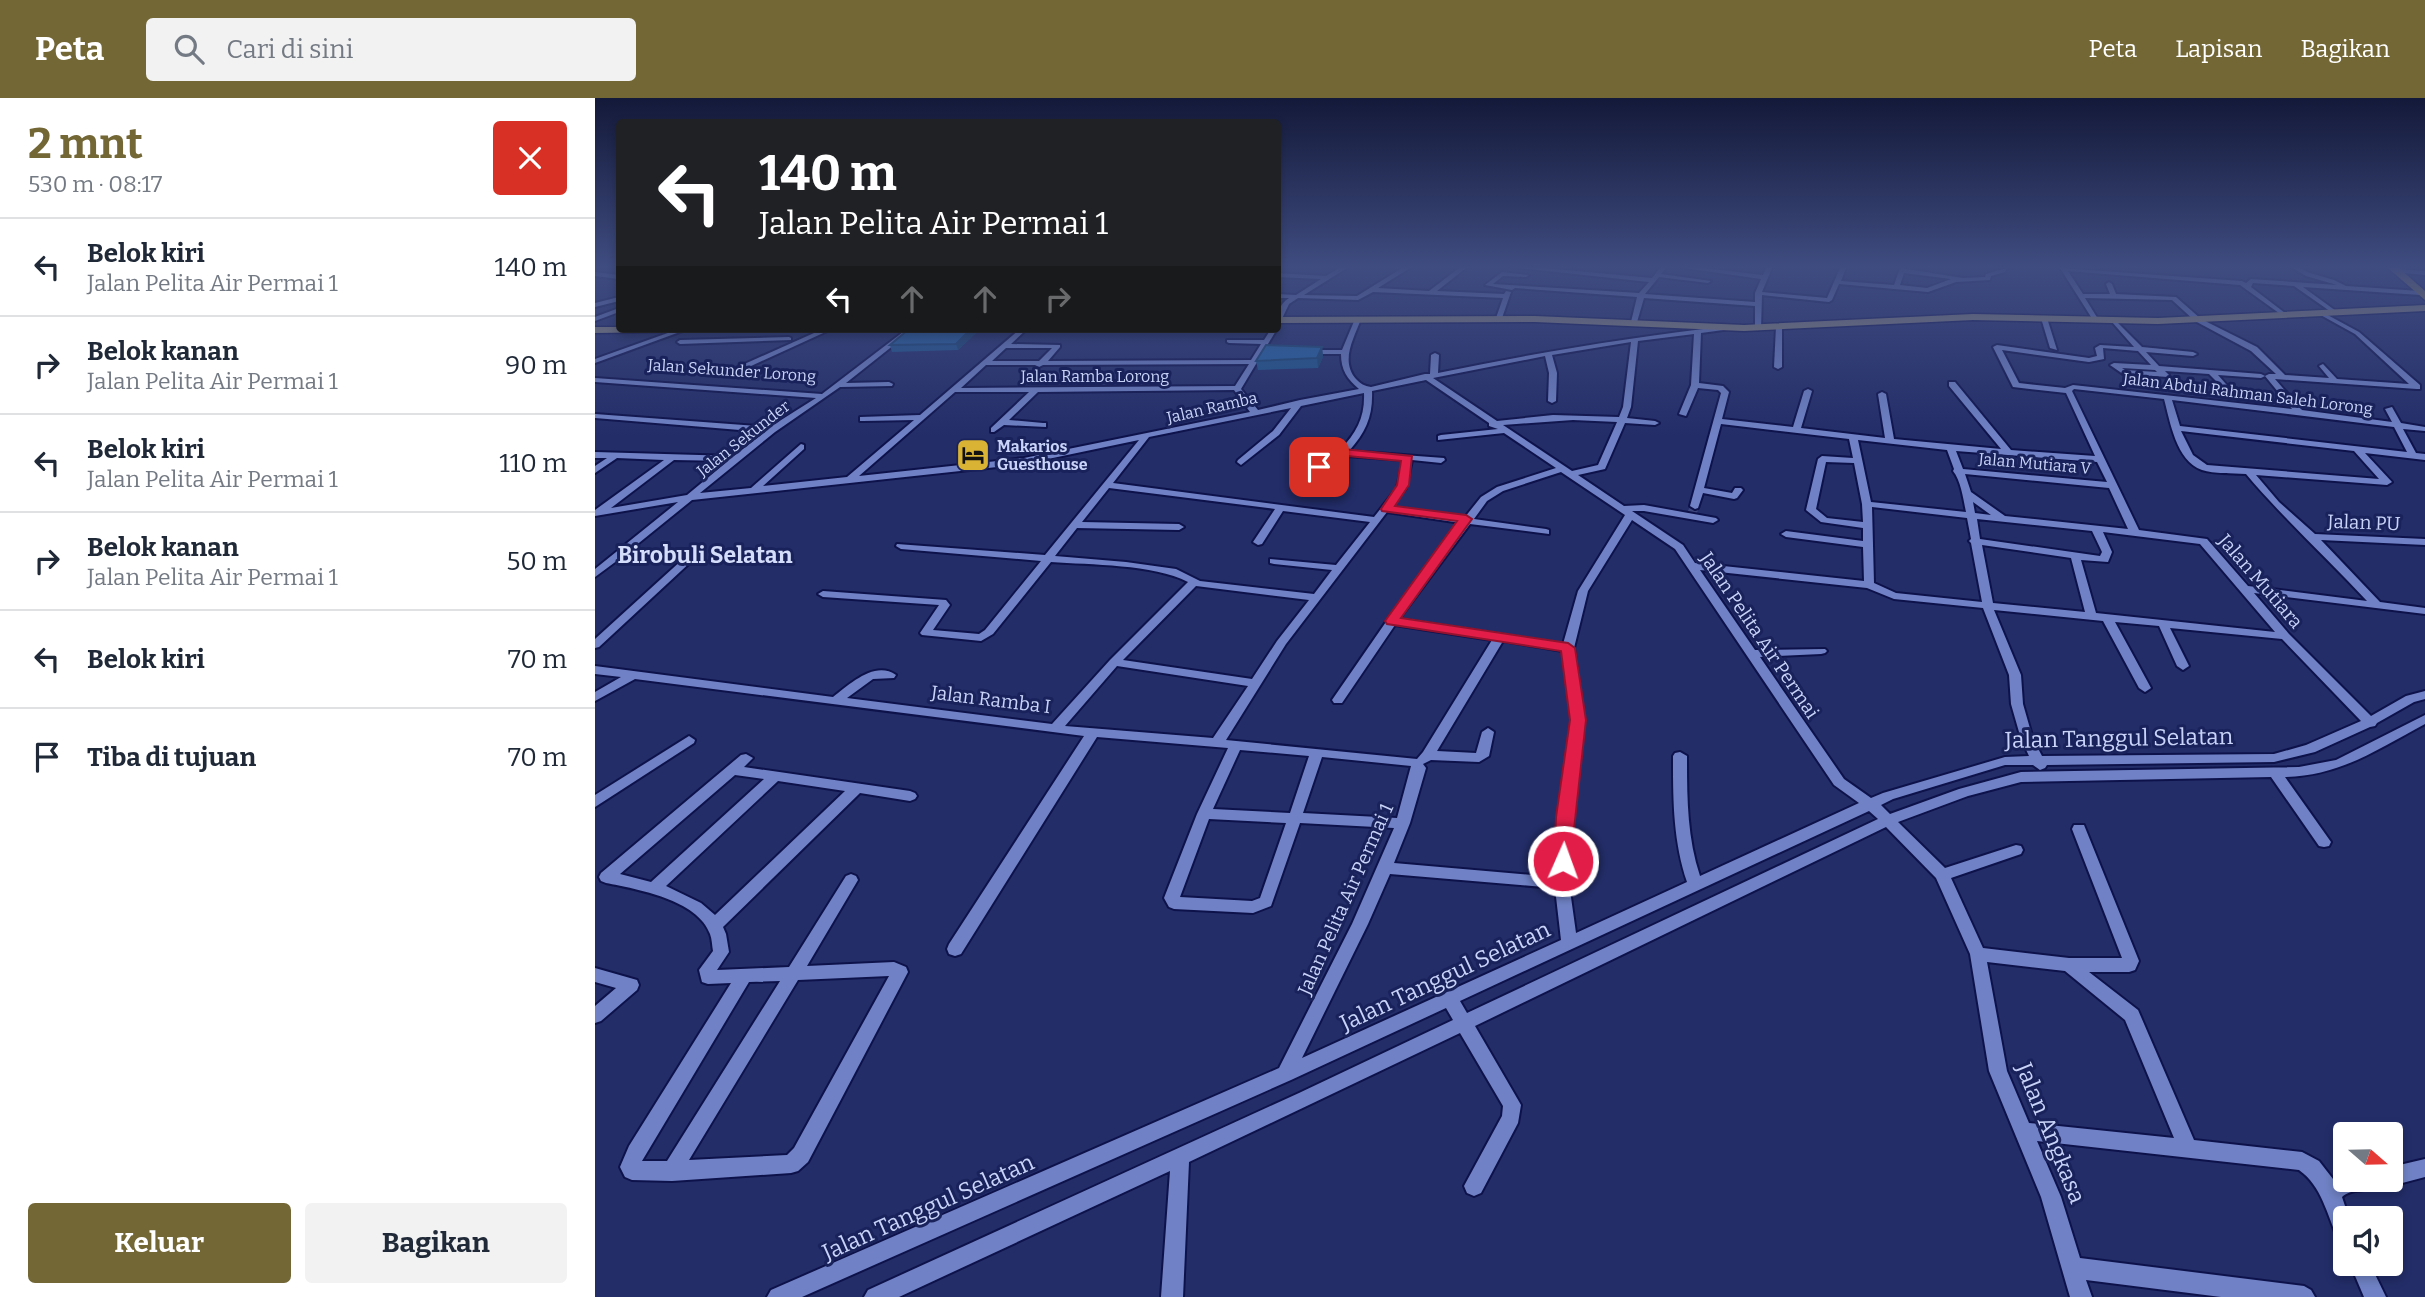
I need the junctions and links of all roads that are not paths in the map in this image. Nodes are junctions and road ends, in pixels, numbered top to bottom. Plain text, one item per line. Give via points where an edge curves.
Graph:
1 (1356, 324) edge
2 (1667, 324) edge
3 (1758, 324) edge
4 (1838, 324) edge
5 (2046, 324) edge
6 (2117, 324) edge
7 (2205, 324) edge
8 (2341, 324) edge
9 (1779, 327) junction
10 (1736, 328) junction
11 (1758, 328) junction
12 (616, 330) edge
13 (595, 331) edge
14 (1698, 331) junction
15 (674, 333) edge
16 (764, 333) edge
17 (820, 333) edge
18 (906, 333) edge
19 (1020, 333) edge
20 (1272, 333) edge
21 (1635, 339) junction
22 (789, 340) dead end
23 (754, 341) junction
24 (1229, 341) dead end
25 (680, 342) dead end
26 (1267, 342) junction
27 (1005, 346) junction
28 (2054, 348) dead end
29 (2140, 349) junction
30 (1318, 352) edge
31 (1345, 352) junction
32 (1548, 354) junction
33 (2193, 354) dead end
34 (1435, 355) dead end
35 (595, 361) edge
36 (1255, 362) junction
37 (985, 363) junction
38 (1039, 365) junction
39 (2323, 366) dead end
40 (1778, 367) dead end
41 (2157, 368) junction
42 (736, 370) dead end
43 (2211, 372) junction
44 (1430, 375) junction
45 (2165, 375) junction
46 (2261, 376) dead end
47 (2283, 377) junction
48 (595, 380) edge
49 (2218, 381) junction
50 (2335, 381) junction
51 (889, 384) dead end
52 (1952, 384) dead end
53 (839, 385) junction
54 (1695, 385) junction
55 (2421, 387) edge
56 (1237, 388) junction
57 (1366, 389) junction
58 (953, 390) junction
59 (1035, 390) junction
60 (2068, 390) junction
61 (1808, 391) dead end
62 (2229, 392) dead end
63 (1882, 394) dead end
64 (824, 396) junction
65 (2167, 397) junction
66 (1552, 401) dead end
67 (1300, 402) junction
68 (2389, 410) dead end
69 (2299, 411) junction
70 (1255, 412) junction
71 (1683, 414) dead end
72 (595, 416) edge
73 (922, 417) junction
74 (863, 419) dead end
75 (1620, 419) junction
76 (1718, 421) junction
77 (1002, 422) junction
78 (1655, 423) dead end
79 (1492, 424) junction
80 (1043, 425) dead end
81 (2397, 425) junction
82 (2177, 428) junction
83 (2425, 429) edge
84 (772, 430) junction
85 (993, 430) dead end
86 (1796, 430) junction
87 (1503, 431) junction
88 (1146, 436) junction
89 (1853, 437) junction
90 (1441, 438) dead end
91 (1891, 441) junction
92 (801, 447) dead end
93 (1951, 448) junction
94 (2356, 448) junction
95 (2007, 450) junction
96 (1343, 452) junction
97 (595, 455) edge
98 (2413, 455) junction
99 (614, 457) junction
100 (2425, 457) edge
101 (670, 459) junction
102 (737, 459) junction
103 (1408, 459) junction
104 (2098, 459) junction
105 (1441, 460) dead end
106 (1857, 461) junction
107 (1241, 462) dead end
108 (595, 470) edge
109 (1957, 471) junction
110 (2248, 471) junction
111 (1565, 472) junction
112 (847, 481) junction
113 (1307, 481) dead end
114 (1107, 485) junction
115 (2110, 485) junction
116 (755, 489) junction
117 (1699, 490) junction
118 (1738, 490) dead end
119 (1966, 493) junction
120 (690, 497) junction
121 (1867, 504) junction
122 (1695, 506) tunnel mouth
123 (1281, 507) junction
124 (1626, 512) junction
125 (598, 514) edge
126 (1383, 515) junction
127 (1969, 516) junction
128 (1466, 519) junction
129 (1713, 520) dead end
130 (2011, 521) junction
131 (1074, 524) junction
132 (1867, 526) junction
133 (1179, 527) dead end
134 (2097, 531) junction
135 (1546, 532) dead end
136 (2135, 533) junction
137 (1786, 534) dead end
138 (2312, 537) junction
139 (1974, 541) junction
140 (1258, 542) dead end
141 (2425, 542) edge
142 (1868, 545) junction
143 (901, 546) dead end
144 (620, 554) junction
145 (2075, 556) junction
146 (1047, 557) junction
147 (1274, 561) dead end
148 (1693, 566) junction
149 (1340, 568) junction
150 (595, 574) edge
151 (1196, 582) junction
152 (1869, 585) junction
153 (2246, 589) junction
154 (823, 594) dead end
155 (1315, 597) junction
156 (2378, 606) junction
157 (1988, 607) junction
158 (2425, 611) edge
159 (2092, 617) junction
160 (2106, 618) junction
161 (1392, 621) junction
162 (2163, 624) junction
163 (2285, 636) junction
164 (1499, 638) junction
165 (595, 645) edge
166 (1568, 648) junction
167 (1821, 651) dead end
168 (1753, 654) junction
169 (1114, 662) junction
170 (2183, 666) dead end
171 (595, 670) edge
172 (632, 675) junction
173 (890, 675) dead end
174 (1255, 683) junction
175 (2145, 688) dead end
176 (2425, 695) edge
177 (595, 697) edge
178 (1338, 700) dead end
179 (835, 701) junction
180 (2425, 719) edge
181 (2371, 723) junction
182 (1056, 729) junction
183 (1488, 732) dead end
184 (1093, 733) junction
185 (689, 740) dead end
186 (1217, 743) junction
187 (1236, 745) junction
188 (1317, 753) junction
189 (1680, 756) dead end
190 (746, 758) dead end
191 (1423, 760) junction
192 (2038, 761) junction
193 (732, 770) junction
194 (2276, 773) junction
195 (776, 776) junction
196 (2045, 776) junction
197 (857, 788) junction
198 (910, 796) dead end
199 (595, 802) edge
200 (1880, 812) junction
201 (1204, 814) junction
202 (1292, 818) junction
203 (1403, 823) junction
204 (2079, 829) dead end
205 (2324, 842) dead end
206 (2016, 850) dead end
207 (1385, 868) junction
208 (1942, 875) junction
209 (851, 880) dead end
210 (1562, 883) junction
211 (655, 887) junction
212 (1688, 888) junction
213 (1696, 912) junction
214 (714, 926) junction
215 (1569, 944) junction
216 (955, 949) dead end
217 (1978, 954) junction
218 (2069, 965) junction
219 (795, 973) junction
220 (595, 975) edge
221 (743, 977) junction
222 (1449, 998) junction
223 (595, 1016) edge
224 (1465, 1023) junction
225 (1285, 1074) junction
226 (2024, 1131) junction
227 (2187, 1147) junction
228 (1180, 1156) junction
229 (2425, 1168) edge
230 (672, 1171) junction
231 (2403, 1173) edge
232 (1474, 1186) dead end
233 (2332, 1194) joint
234 (2334, 1206) edge
235 (2075, 1268) junction
236 (2365, 1276) edge
237 (778, 1297) edge
238 (875, 1297) edge
239 (1173, 1297) edge
240 (2081, 1297) edge
241 (2304, 1297) edge
242 (2375, 1297) edge

1 - 31 street
2 - 10 main road
3 - 11 street
4 - 9 main road
5 - 28 street
6 - 29 street
7 - 47 street via 2245,344
8 - 55 street
9 - 11 main road
9 - 40 street
10 - 11 main road
10 - 14 street, Jalan Ramba
12 - 13 main road
14 - 21 street, Jalan Ramba
14 - 54 street
15 - 35 street, Jalan Sekunder Lorong
16 - 23 street
17 - 42 street
18 - 53 street, Jalan Sekunder
19 - 27 street, Jalan Ramba Lorong
20 - 26 street
21 - 32 street, Jalan Ramba
21 - 75 street via 1632,384
22 - 23 street
23 - 25 street
24 - 26 street
26 - 36 street
27 - 37 street, Jalan Ramba Lorong
27 - 38 street via 1058,345
29 - 33 street
29 - 41 street
29 - 60 street, Jalan Abdul Rahman Saleh Lorong via 2099,346 2101,357 2089,360 1997,347 2015,385
30 - 31 street
31 - 57 street via 1348,374
32 - 44 street, Jalan Ramba
32 - 66 street
34 - 44 street
36 - 38 street, Jalan Ramba Lorong
36 - 56 street
37 - 38 street, Jalan Ramba Lorong
37 - 58 street, Jalan Ramba Lorong
39 - 50 street
41 - 43 street
41 - 45 street
41 - 45 street via 2114,365 2123,372
43 - 46 street
43 - 49 street
44 - 57 street, Jalan Ramba
44 - 79 street, Jalan Pelita Air Permai
45 - 49 street
47 - 50 street
47 - 69 street via 2269,376
48 - 64 street, Jalan Sekunder Lorong
49 - 62 street
50 - 55 street
51 - 53 street
52 - 95 street
53 - 64 street, Jalan Sekunder
54 - 71 street
54 - 76 street via 1724,390
56 - 59 street, Jalan Ramba Lorong
56 - 70 street
57 - 67 street, Jalan Ramba
57 - 96 street via 1369,410 1364,428
58 - 59 street, Jalan Ramba Lorong
58 - 73 street, Jalan Ramba Lorong
59 - 77 street
60 - 65 street, Jalan Abdul Rahman Saleh Lorong
60 - 104 street
61 - 86 street
63 - 91 street
64 - 84 street, Jalan Sekunder
65 - 69 street, Jalan Abdul Rahman Saleh Lorong
65 - 82 street
67 - 70 street, Jalan Ramba
67 - 107 street via 1276,433
68 - 81 street
69 - 81 street, Jalan Abdul Rahman Saleh Lorong
70 - 88 street, Jalan Ramba
72 - 84 street
73 - 74 street
73 - 112 street, Jalan Ramba Lorong
75 - 78 street
75 - 79 street via 1543,417
75 - 111 street via 1602,467
76 - 86 street
76 - 117 street
77 - 80 street
77 - 85 street
79 - 87 street, Jalan Pelita Air Permai
81 - 83 street, Jalan Abdul Rahman Saleh Lorong
81 - 98 street
82 - 94 street
82 - 110 street via 2199,466
84 - 102 street, Jalan Sekunder
86 - 89 street
87 - 90 street
87 - 111 street, Jalan Pelita Air Permai
88 - 112 street, Jalan Ramba via 1017,462
88 - 114 street
89 - 91 street
89 - 106 street
91 - 93 street
92 - 116 street
93 - 95 street
93 - 109 street
94 - 98 street
94 - 110 street via 2387,482
95 - 104 street
96 - 103 street
96 - 113 street via 1330,453
97 - 99 street
98 - 100 street
99 - 101 street
99 - 108 street
101 - 102 street
101 - 125 street
102 - 120 street, Jalan Sekunder
103 - 105 street
103 - 126 street via 1403,485
104 - 115 street
106 - 121 street
106 - 132 street via 1822,459 1811,510 1824,520
109 - 115 street, Jalan Mutiara V
109 - 119 street
110 - 138 street
111 - 124 street, Jalan Pelita Air Permai
111 - 128 street via 1498,490
112 - 116 street, Jalan Ramba
114 - 123 street
114 - 131 street
115 - 136 street
116 - 120 street, Jalan Ramba
117 - 118 street via 1733,496
117 - 122 street
119 - 127 street
119 - 130 street
120 - 125 street
120 - 144 street, Jalan Sekunder
121 - 127 street, Jalan Mutiara
121 - 132 street
123 - 126 street
123 - 140 street
124 - 129 street via 1644,508
124 - 148 street, Jalan Pelita Air Permai via 1679,547
124 - 166 street via 1583,591
126 - 128 street
126 - 149 street
127 - 130 street, Jalan Mutiara
127 - 139 street
128 - 135 street
128 - 161 street
130 - 134 street, Jalan Mutiara
131 - 133 street
131 - 146 street
132 - 142 street
134 - 136 street, Jalan Mutiara
134 - 145 street via 2107,559
136 - 153 street, Jalan Mutiara via 2203,541
137 - 142 street
138 - 141 street, Jalan PU
138 - 156 street, Jalan PU
139 - 145 street
139 - 157 street
142 - 152 street
143 - 146 street
144 - 150 street, Jalan Sekunder
144 - 165 street via 690,558
145 - 159 street
146 - 151 street via 1166,570
146 - 154 street via 989,632 977,639 925,632 945,605 942,602
147 - 149 street
148 - 152 street
148 - 168 street, Jalan Pelita Air Permai
149 - 155 street
151 - 155 street
151 - 169 street, Jalan Ramba I
152 - 157 street via 1895,596
153 - 156 street
153 - 163 street, Jalan Mutiara
155 - 174 street
156 - 158 street
157 - 159 street
157 - 192 street via 2015,675 2017,704
159 - 160 street
160 - 162 street
160 - 175 street
161 - 164 street
161 - 178 street
162 - 163 street
162 - 170 street
163 - 181 street, Jalan Mutiara
164 - 166 street
164 - 191 street, Jalan Pelita Air Permai 1
166 - 210 street via 1578,720
167 - 168 street
168 - 200 street, Jalan Pelita Air Permai via 1832,773 1847,790
169 - 174 street
169 - 182 street, Jalan Ramba I
171 - 172 street
172 - 177 street
172 - 179 street, Jalan Ramba I
173 - 179 street via 870,675
174 - 186 street
176 - 181 street, Jalan Tanggul Selatan
179 - 182 street, Jalan Ramba I
180 - 194 street, Jalan Tanggul Selatan via 2339,764
181 - 192 street, Jalan Tanggul Selatan via 2323,746 2274,758
182 - 184 street
183 - 191 street via 1479,758
184 - 186 street
184 - 216 street
185 - 199 street
186 - 187 street
187 - 188 street
187 - 201 street
188 - 191 street
188 - 202 street
189 - 212 street via 1680,826
190 - 193 street
191 - 203 street, Jalan Pelita Air Permai 1
192 - 196 street
192 - 200 street, Jalan Tanggul Selatan via 1985,766
193 - 195 street
193 - 211 street via 606,877
194 - 196 street, Jalan Tanggul Selatan
194 - 205 street
195 - 197 street
195 - 211 street
196 - 200 street, Jalan Tanggul Selatan via 2021,777
197 - 198 street
197 - 214 street
200 - 208 street, Jalan Angkasa
200 - 212 street, Jalan Tanggul Selatan
200 - 213 street, Jalan Tanggul Selatan
201 - 202 street
201 - 202 street via 1172,898 1176,904 1263,904
202 - 203 street
203 - 207 street, Jalan Pelita Air Permai 1
204 - 218 street via 2131,961 2124,967
206 - 208 street
207 - 210 street
207 - 225 street, Jalan Pelita Air Permai 1
208 - 217 street, Jalan Angkasa
209 - 219 street
210 - 215 street
211 - 214 street via 686,901
212 - 213 street
212 - 215 street, Jalan Tanggul Selatan
213 - 224 street, Jalan Tanggul Selatan
214 - 221 street via 720,952 707,976
215 - 222 street, Jalan Tanggul Selatan
217 - 218 street
217 - 226 street, Jalan Angkasa via 1998,1071
218 - 227 street via 2132,1015
219 - 221 street
219 - 230 street
219 - 230 street via 899,972 796,1161 785,1166
220 - 223 street via 631,985
221 - 230 street via 630,1167
222 - 224 street
222 - 225 street, Jalan Tanggul Selatan
224 - 228 street, Jalan Tanggul Selatan
224 - 232 street via 1512,1105 1511,1117
225 - 237 street, Jalan Tanggul Selatan
226 - 227 street
226 - 235 street, Jalan Angkasa
227 - 233 street via 2302,1161
228 - 238 street, Jalan Tanggul Selatan
228 - 239 street
229 - 231 street
233 - 234 street
235 - 240 street, Jalan Angkasa
235 - 241 street
236 - 242 street

